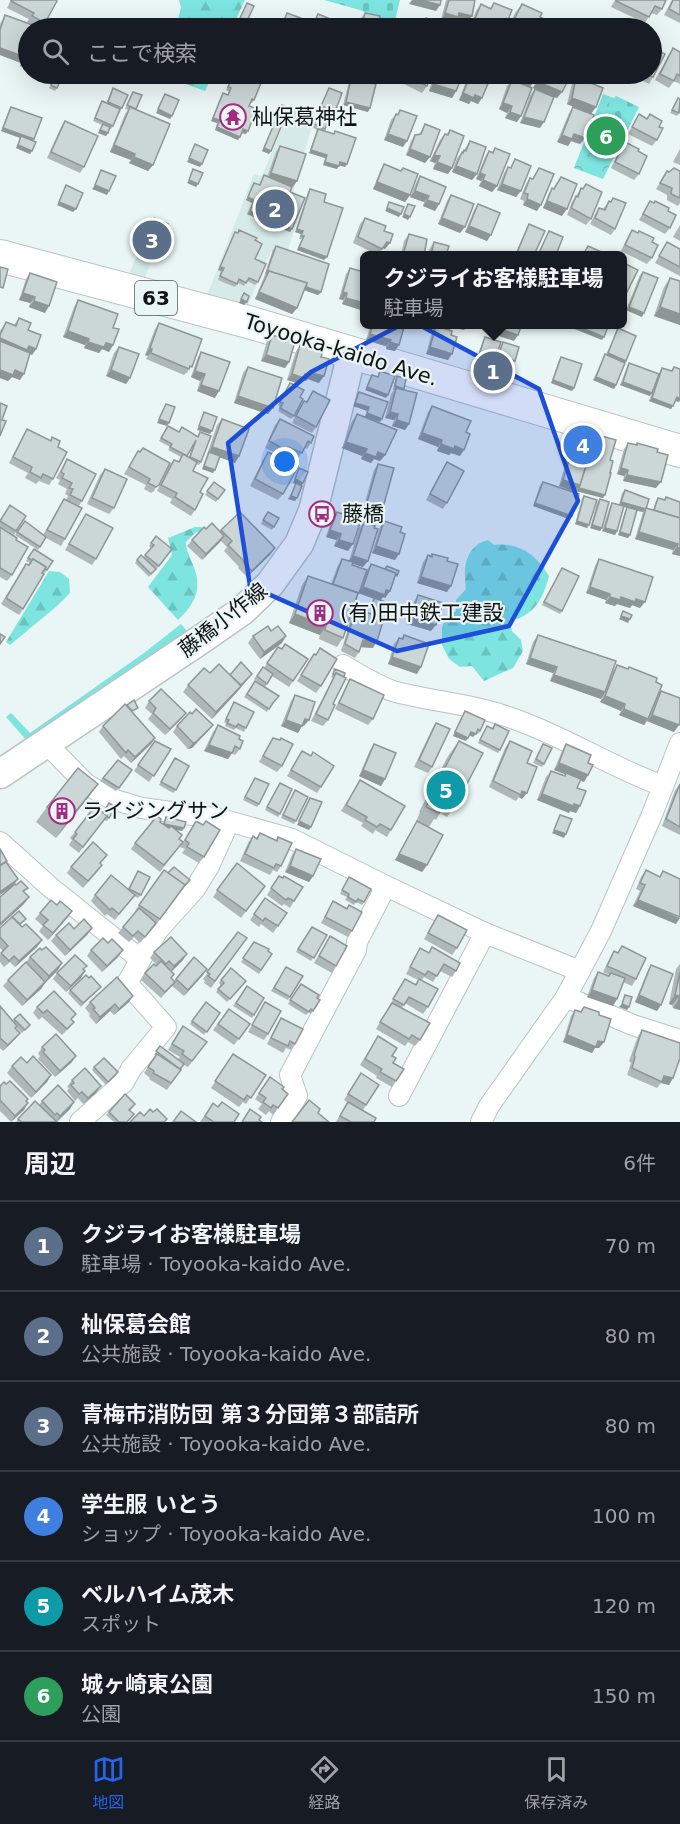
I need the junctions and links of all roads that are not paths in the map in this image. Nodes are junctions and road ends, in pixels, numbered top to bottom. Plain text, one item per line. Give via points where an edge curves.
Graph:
1 (0, 256) edge
2 (352, 353) junction
3 (680, 451) edge
4 (343, 665) dead end
5 (46, 743) junction
6 (680, 743) edge
7 (0, 774) edge
8 (663, 786) junction
9 (229, 822) junction
10 (0, 842) edge
11 (386, 886) junction
12 (485, 933) junction
13 (140, 959) junction
14 (580, 971) junction
15 (566, 997) junction
16 (680, 1040) edge
17 (399, 1096) dead end
18 (80, 1122) edge
19 (281, 1122) edge
20 (481, 1122) edge

1 - 2 main road, Toyooka-kaido Ave. / 63
2 - 3 main road, Toyooka-kaido Ave. / 63
2 - 5 main road, 藤橋小作線 via 313,511 283,569 226,622
4 - 8 street via 394,691 516,719
5 - 7 main road, 藤橋小作線
5 - 9 street via 86,784 112,799 142,808
6 - 8 street
8 - 14 street
9 - 11 street via 292,840
9 - 13 street via 195,890 158,930
10 - 13 street
11 - 12 street
11 - 19 street via 290,1075 297,1096
12 - 14 street
12 - 17 street
13 - 18 street via 127,983 166,1027 130,1069 124,1083
14 - 15 street
15 - 16 street
15 - 20 street

